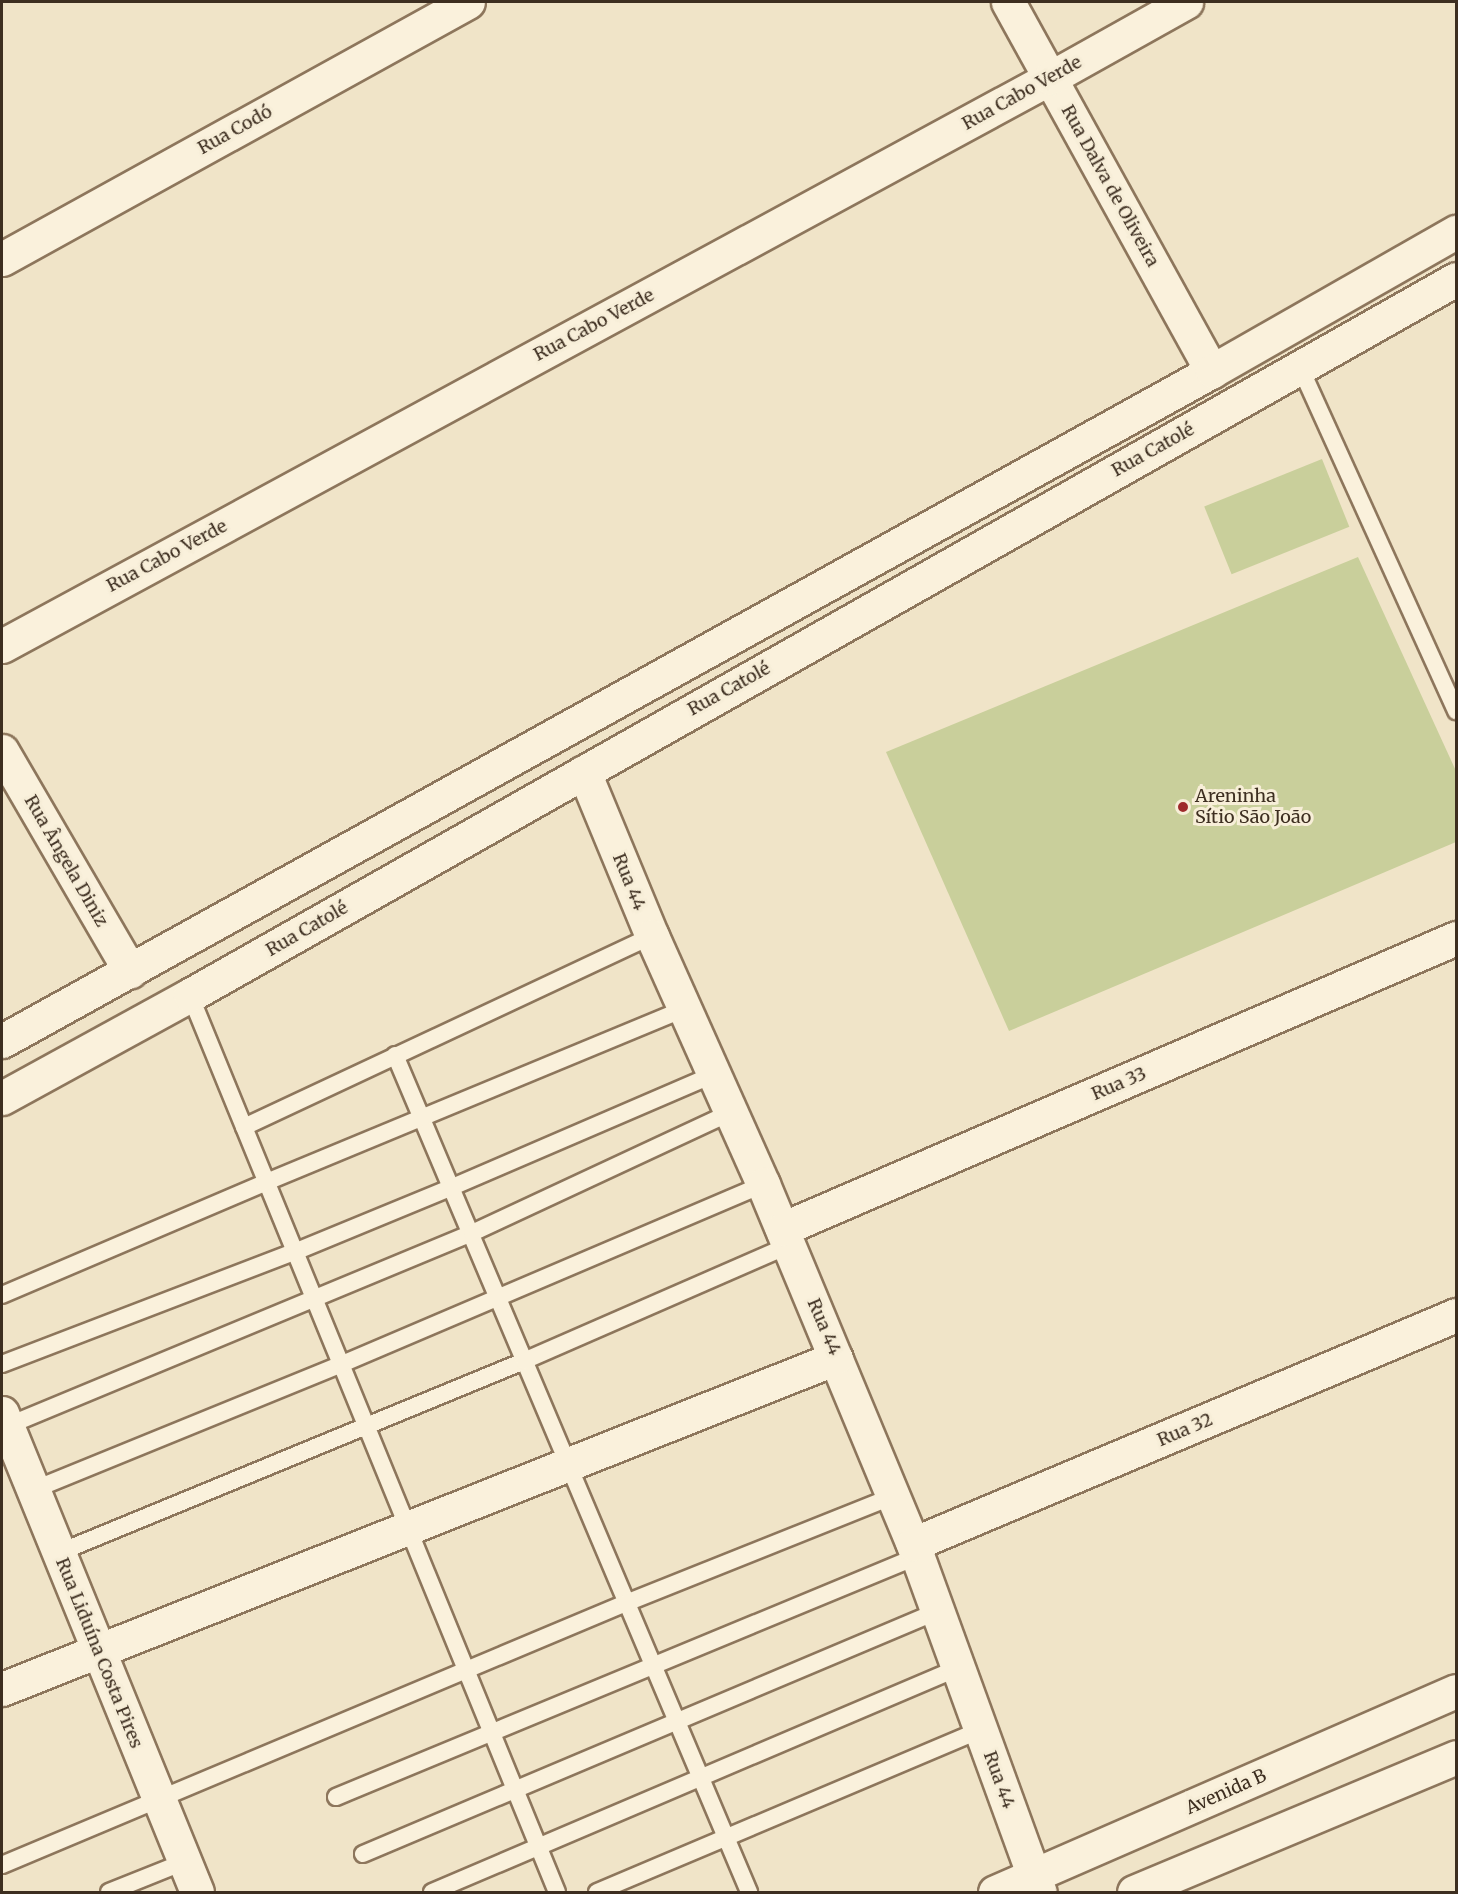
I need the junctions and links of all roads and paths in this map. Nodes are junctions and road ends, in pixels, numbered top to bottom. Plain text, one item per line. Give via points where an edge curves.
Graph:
1 (468, 2) edge
2 (1008, 2) edge
3 (1186, 2) edge
4 (1050, 78) junction
5 (1456, 232) edge
6 (2, 259) edge
7 (1456, 279) edge
8 (1300, 367) junction
9 (1212, 371) junction
10 (2, 645) edge
11 (1456, 711) edge
12 (2, 751) edge
13 (584, 772) junction
14 (652, 936) junction
15 (1456, 938) edge
16 (130, 971) junction
17 (190, 995) junction
18 (686, 1009) junction
19 (2, 1041) edge
20 (395, 1055) junction
21 (715, 1074) junction
22 (2, 1098) edge
23 (732, 1113) junction
24 (423, 1119) junction
25 (244, 1127) junction
26 (264, 1183) junction
27 (763, 1184) junction
28 (450, 1188) junction
29 (472, 1233) junction
30 (786, 1237) junction
31 (297, 1251) junction
32 (2, 1295) edge
33 (497, 1298) junction
34 (314, 1299) junction
35 (1456, 1315) edge
36 (836, 1358) junction
37 (524, 1360) junction
38 (2, 1364) edge
39 (342, 1364) junction
40 (3, 1423) edge
41 (367, 1424) junction
42 (568, 1464) junction
43 (33, 1490) junction
44 (893, 1496) junction
45 (408, 1527) junction
46 (916, 1550) junction
47 (58, 1553) junction
48 (626, 1603) junction
49 (938, 1611) junction
50 (98, 1649) junction
51 (652, 1666) junction
52 (958, 1668) junction
53 (465, 1671) junction
54 (2, 1689) edge
55 (1456, 1691) edge
56 (675, 1722) junction
57 (981, 1730) junction
58 (491, 1733) junction
59 (1456, 1757) edge
60 (699, 1779) junction
61 (514, 1790) junction
62 (336, 1797) dead end
63 (159, 1800) junction
64 (725, 1839) junction
65 (537, 1848) junction
66 (363, 1854) dead end
67 (184, 1862) junction
68 (2, 1864) edge
69 (1037, 1884) edge
70 (108, 1893) edge
71 (197, 1893) edge
72 (432, 1893) edge
73 (557, 1893) edge
74 (597, 1893) edge
75 (749, 1893) edge
76 (995, 1893) edge
77 (1134, 1893) edge

1 - 6 street, Rua Codó
2 - 4 street, Rua Dalva de Oliveira
3 - 4 street, Rua Cabo Verde
4 - 9 street, Rua Dalva de Oliveira
4 - 10 street, Rua Cabo Verde
5 - 9 street
7 - 8 street, Rua Catolé
8 - 11 lane
8 - 13 street, Rua Catolé
9 - 16 street
12 - 16 street, Rua Ângela Diniz
13 - 14 street, Rua 44
13 - 17 street, Rua Catolé
14 - 18 street, Rua 44
14 - 20 lane
15 - 30 street, Rua 33
16 - 19 street
17 - 22 street, Rua Catolé
17 - 25 lane
18 - 21 street, Rua 44
18 - 24 lane
20 - 24 lane
20 - 25 lane
21 - 23 street, Rua 44
21 - 28 lane
23 - 27 street, Rua 44
23 - 29 lane
24 - 26 lane
24 - 28 lane
25 - 26 lane
26 - 31 lane
26 - 32 lane
27 - 30 street, Rua 44
27 - 33 lane
28 - 29 lane
28 - 31 lane
29 - 33 lane
29 - 34 lane
30 - 36 street, Rua 44
30 - 37 lane
31 - 34 lane
31 - 38 lane
33 - 37 lane
33 - 39 lane
34 - 39 lane
34 - 40 lane
35 - 46 street, Rua 32
36 - 42 street
36 - 44 street, Rua 44
37 - 41 lane
37 - 42 lane
39 - 41 lane
39 - 43 lane
40 - 43 street, Rua Liduína Costa Pires
41 - 45 lane
41 - 47 lane
42 - 45 street
42 - 48 lane
43 - 47 street, Rua Liduína Costa Pires
44 - 46 street, Rua 44
44 - 48 lane
45 - 50 street
45 - 53 lane
46 - 49 street, Rua 44
46 - 51 lane
47 - 50 street, Rua Liduína Costa Pires
48 - 51 lane
48 - 53 lane
49 - 52 street, Rua 44
49 - 56 lane
50 - 54 street
50 - 63 street, Rua Liduína Costa Pires
51 - 56 lane
51 - 58 lane
52 - 57 street, Rua 44
52 - 60 lane
53 - 58 lane
53 - 63 lane
55 - 69 street, Avenida B
56 - 60 lane
56 - 61 lane
57 - 64 lane
57 - 69 street, Rua 44
58 - 61 lane
58 - 62 lane
59 - 77 street
60 - 64 lane
60 - 65 lane
61 - 65 lane
61 - 66 lane
63 - 67 street, Rua Liduína Costa Pires
63 - 68 lane
64 - 74 lane
64 - 75 lane
65 - 72 lane
65 - 73 lane
67 - 70 lane
67 - 71 street, Rua Liduína Costa Pires
69 - 76 street, Avenida B

